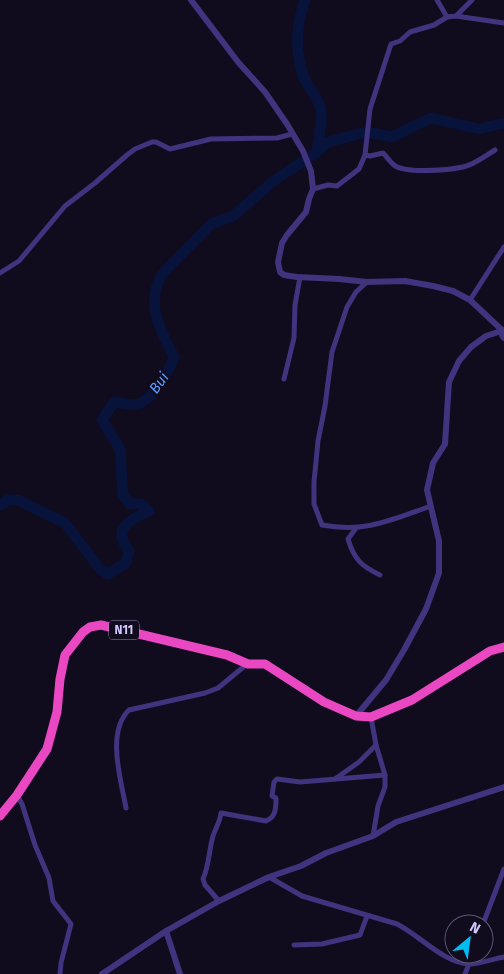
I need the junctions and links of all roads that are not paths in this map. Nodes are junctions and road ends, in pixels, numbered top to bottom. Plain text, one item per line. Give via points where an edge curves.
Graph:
1 (192, 0) edge
2 (437, 0) edge
3 (472, 0) edge
4 (456, 16) junction
5 (447, 17) junction
6 (504, 23) edge
7 (292, 134) junction
8 (495, 150) dead end
9 (365, 155) junction
10 (313, 189) junction
11 (504, 247) edge
12 (0, 273) edge
13 (300, 277) junction
14 (367, 282) junction
15 (470, 300) junction
16 (504, 333) edge
17 (284, 379) dead end
18 (431, 506) junction
19 (339, 528) junction
20 (356, 528) junction
21 (348, 539) junction
22 (380, 575) dead end
23 (504, 647) edge
24 (248, 664) junction
25 (356, 716) junction
26 (370, 718) junction
27 (376, 745) junction
28 (386, 775) junction
29 (334, 779) junction
30 (504, 787) edge
31 (17, 795) junction
32 (126, 808) dead end
33 (0, 816) edge
34 (373, 836) junction
35 (504, 869) edge
36 (269, 877) junction
37 (219, 901) junction
38 (487, 914) edge
39 (367, 916) junction
40 (166, 931) junction
41 (294, 945) dead end
42 (444, 954) edge
43 (469, 964) edge
44 (60, 974) edge
45 (102, 974) edge
46 (180, 974) edge
47 (465, 974) edge

1 - 7 street via 238,62 265,92
2 - 5 street
3 - 4 street
4 - 5 street
4 - 6 street
5 - 9 street via 434,25 410,32 392,44 370,108
7 - 10 street via 312,171
7 - 12 street via 277,138 211,139 170,149 152,142 135,149 65,206 19,261
8 - 9 street via 464,167 415,171 394,166 383,153
9 - 10 street via 359,169 337,186
10 - 13 street via 306,212 287,235 279,254 280,272
11 - 15 street
13 - 14 street
13 - 17 street via 294,338
14 - 15 street via 405,281 453,291
14 - 19 street via 347,307 332,352 318,441 314,504 322,525
15 - 16 street
16 - 18 street via 486,336 471,347 459,361 449,382 444,444 433,463 427,490
18 - 20 street via 376,526
18 - 25 street via 439,541 436,582 426,609 386,680
19 - 20 street
19 - 21 street
20 - 21 street
21 - 22 street via 352,554 362,565
23 - 26 highway via 490,651 412,700
24 - 25 highway, N11 via 265,664 324,702
24 - 31 highway, N11 via 227,655 171,641 101,625 90,627 82,632 65,655 57,712 47,749
24 - 32 street via 218,688 129,710 122,717 116,748
25 - 26 highway, N11
26 - 27 street
27 - 28 street
27 - 29 street
28 - 29 street
28 - 34 street
29 - 37 street via 274,782 274,816 266,821 221,813 203,879
30 - 34 street via 396,822
31 - 33 highway, N11
31 - 44 street via 49,878 53,901 71,924
34 - 36 street
35 - 38 street
36 - 37 street
36 - 39 street via 302,896
37 - 40 street
39 - 41 street via 360,935 322,944
39 - 42 street via 406,928
40 - 45 street
40 - 46 street
43 - 47 street

